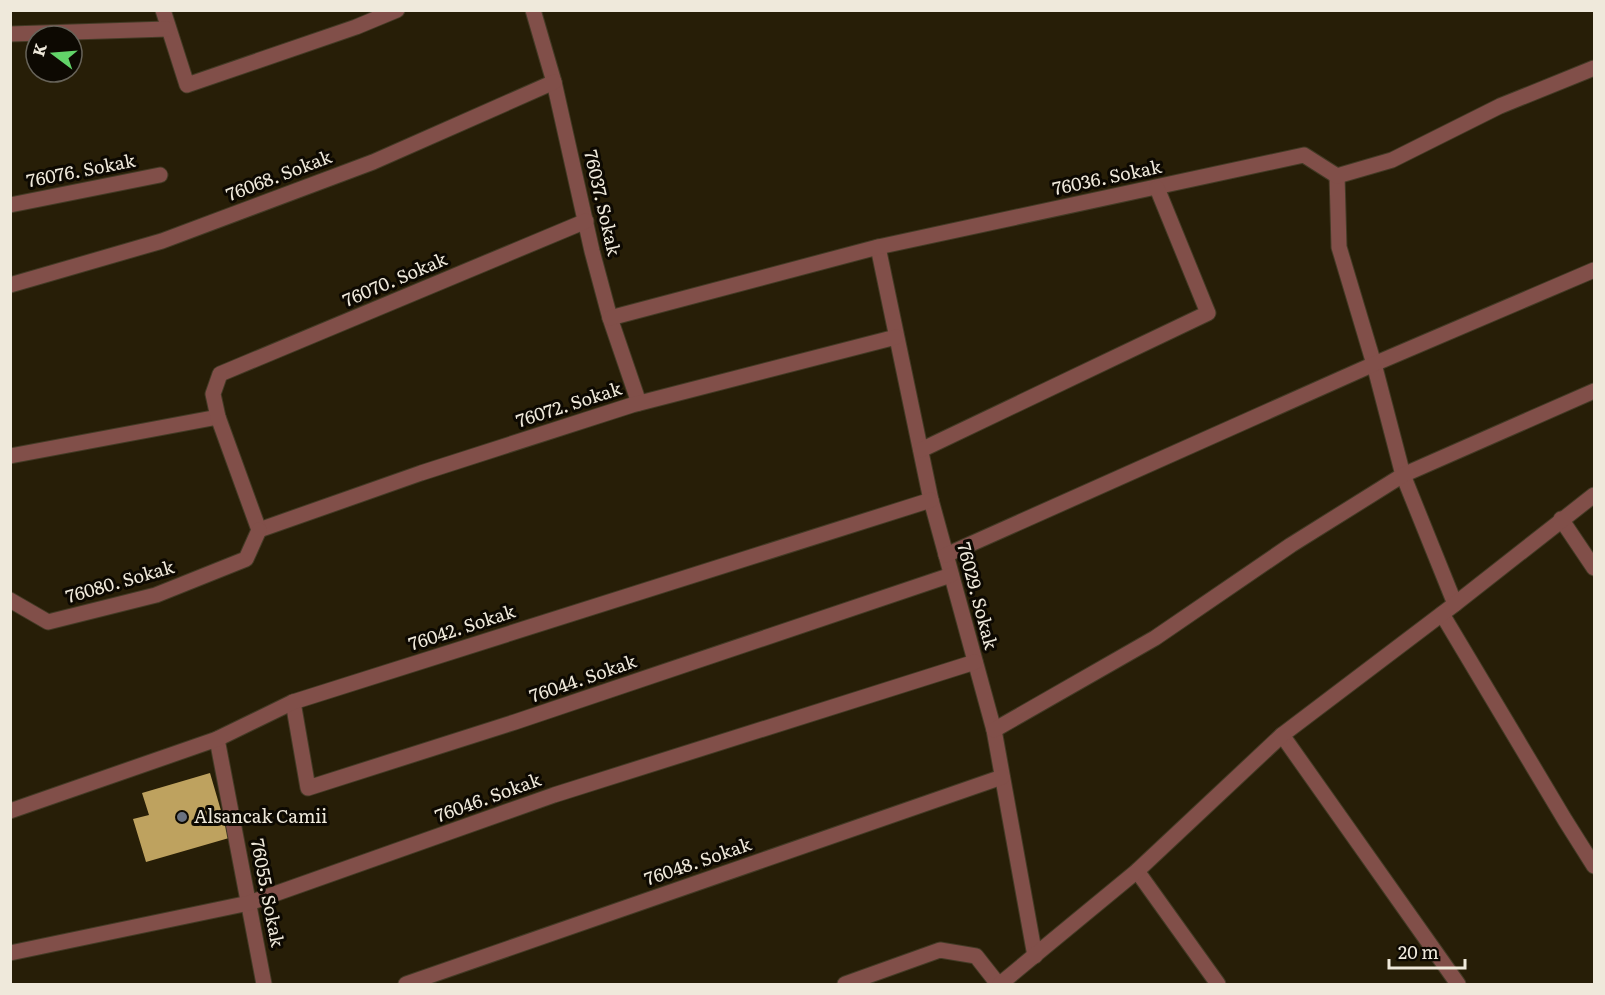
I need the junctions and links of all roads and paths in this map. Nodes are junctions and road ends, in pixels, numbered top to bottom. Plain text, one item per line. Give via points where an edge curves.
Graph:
1 (162, 10) edge
2 (397, 10) edge
3 (533, 10) edge
4 (167, 29) junction
5 (10, 34) edge
6 (1594, 68) edge
7 (554, 82) junction
8 (160, 176) dead end
9 (1337, 176) junction
10 (1157, 188) junction
11 (10, 204) edge
12 (586, 221) junction
13 (878, 247) junction
14 (1594, 270) edge
15 (10, 285) edge
16 (610, 318) junction
17 (896, 337) junction
18 (1374, 364) junction
19 (1594, 391) edge
20 (639, 403) junction
21 (218, 417) junction
22 (921, 450) junction
23 (10, 456) edge
24 (1403, 475) junction
25 (1594, 495) edge
26 (931, 500) junction
27 (1561, 519) junction
28 (259, 530) junction
29 (946, 555) junction
30 (1594, 568) edge
31 (951, 575) junction
32 (10, 600) edge
33 (1455, 604) junction
34 (1442, 614) junction
35 (975, 662) junction
36 (293, 702) junction
37 (994, 730) junction
38 (1282, 735) junction
39 (217, 739) junction
40 (1002, 777) junction
41 (10, 811) edge
42 (1594, 866) edge
43 (1137, 871) junction
44 (249, 903) junction
45 (10, 952) edge
46 (1035, 956) junction
47 (264, 984) edge
48 (406, 984) edge
49 (845, 984) edge
50 (999, 984) edge
51 (1218, 984) edge
52 (1458, 984) edge

1 - 4 street
2 - 4 street via 187,85
3 - 7 street, 76037. Sokak
4 - 5 street
6 - 9 street via 1500,106 1392,160
7 - 12 street, 76037. Sokak
7 - 15 street, 76068. Sokak via 374,162 173,237
8 - 11 street, 76076. Sokak
9 - 10 street, 76036. Sokak via 1304,155
9 - 18 street via 1339,247
10 - 13 street, 76036. Sokak
10 - 22 street via 1208,313
12 - 16 street, 76037. Sokak
12 - 21 street, 76070. Sokak via 220,374 213,394
13 - 16 street, 76036. Sokak
13 - 17 street, 76029. Sokak
14 - 18 street
16 - 20 street, 76037. Sokak
17 - 20 street, 76072. Sokak
17 - 22 street, 76029. Sokak
18 - 24 street
18 - 29 street
19 - 24 street
20 - 28 street, 76072. Sokak via 420,473
21 - 23 street
21 - 28 street
22 - 26 street, 76029. Sokak
24 - 33 street
24 - 37 street via 1291,545 1155,638
25 - 27 street
26 - 29 street, 76029. Sokak
26 - 36 street, 76042. Sokak
27 - 30 street
27 - 33 street
28 - 32 street, 76080. Sokak via 246,559 156,595 48,622
29 - 31 street, 76029. Sokak
31 - 35 street, 76029. Sokak
31 - 36 street, 76044. Sokak via 308,788
33 - 34 street
34 - 38 street
34 - 42 street
35 - 37 street, 76029. Sokak
35 - 44 street, 76046. Sokak via 554,795
36 - 39 street, 76042. Sokak
37 - 40 street, 76029. Sokak
38 - 43 street
38 - 52 street
39 - 41 street, 76042. Sokak
39 - 44 street, 76055. Sokak
40 - 46 street, 76029. Sokak
40 - 48 street, 76048. Sokak
43 - 46 street
43 - 51 street
44 - 45 street, 76046. Sokak
44 - 47 street, 76055. Sokak
46 - 50 street
49 - 50 street via 940,950 976,956

